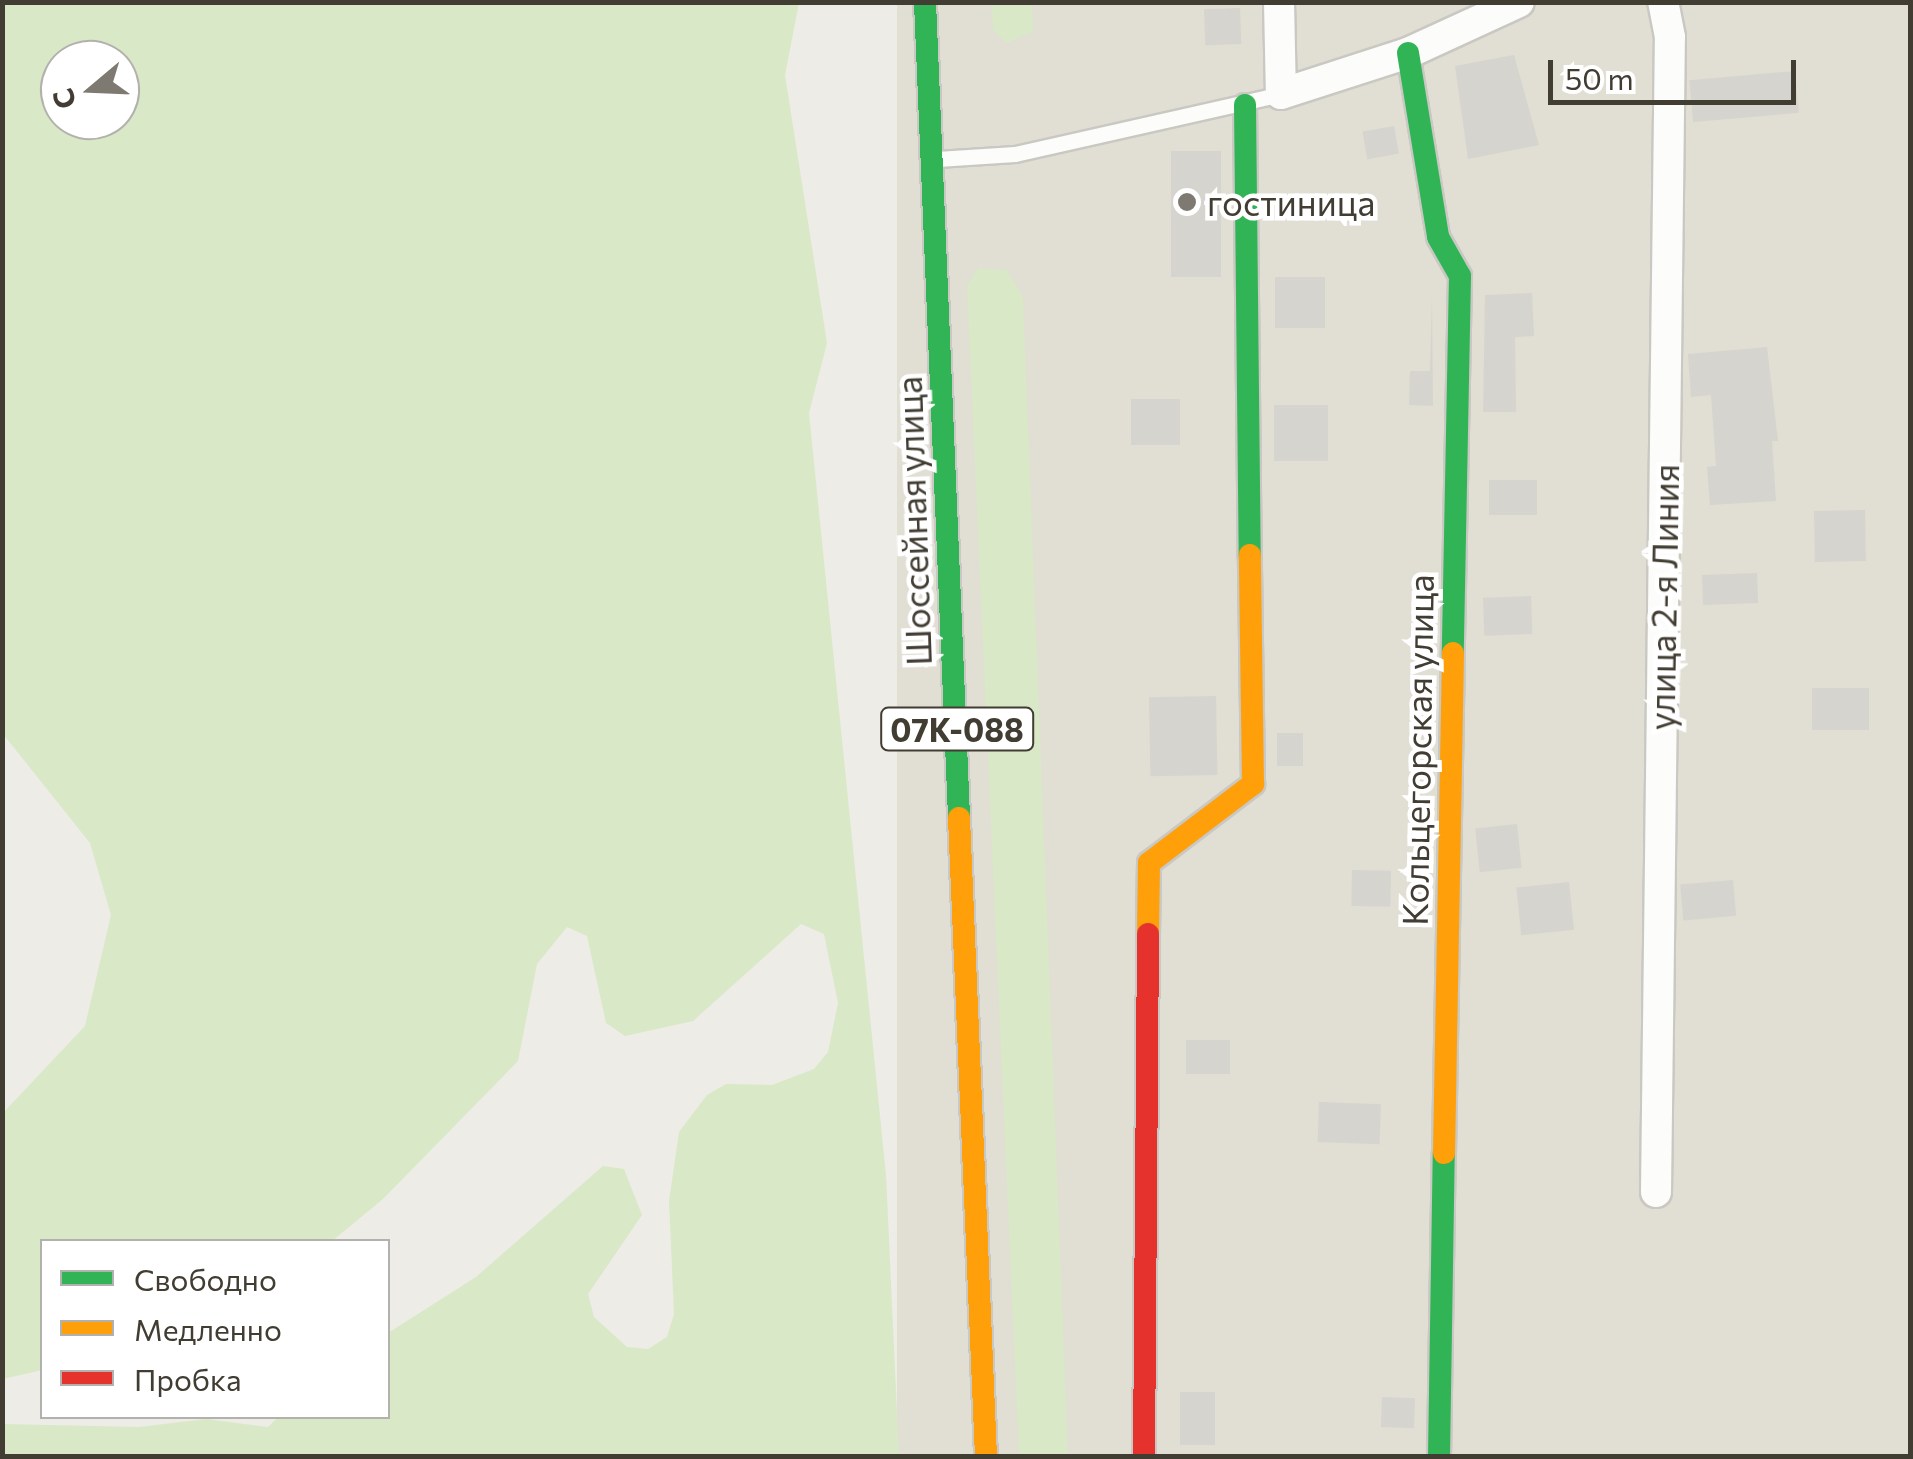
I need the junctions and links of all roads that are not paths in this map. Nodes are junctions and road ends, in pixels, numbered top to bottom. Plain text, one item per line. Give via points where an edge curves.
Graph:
1 (925, 2) edge
2 (1279, 2) edge
3 (1520, 2) edge
4 (1664, 2) edge
5 (1408, 53) junction
6 (1281, 94) junction
7 (1245, 105) junction
8 (933, 160) junction
9 (1656, 1192) dead end
10 (986, 1456) edge
11 (1144, 1456) edge
12 (1439, 1456) edge

1 - 8 street, Шоссейная улица / 07К-088
2 - 6 street
3 - 5 street
4 - 9 street, улица 2-я Линия via 1670,37
5 - 6 street
5 - 12 street, Кольцегорская улица via 1438,237 1460,276
6 - 7 lane
7 - 8 lane via 1015,154
7 - 11 street via 1253,784 1149,864
8 - 10 street, Шоссейная улица / 07К-088

